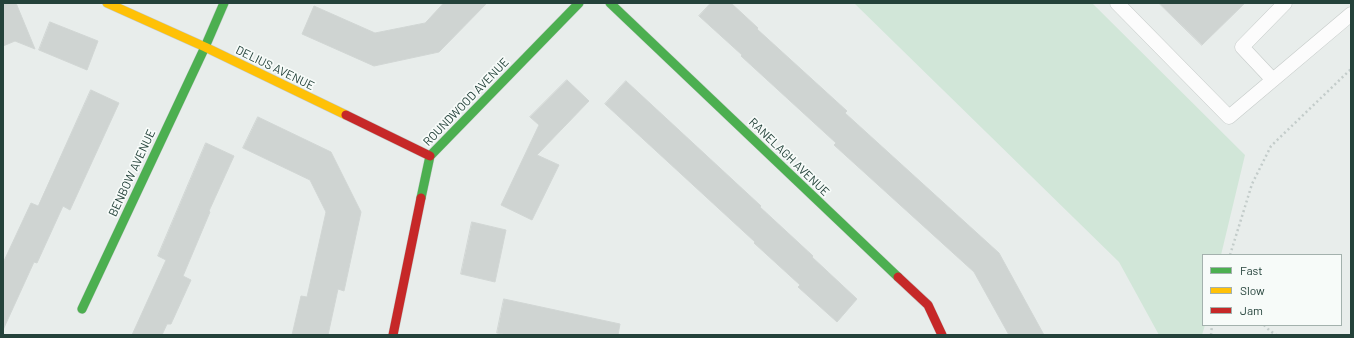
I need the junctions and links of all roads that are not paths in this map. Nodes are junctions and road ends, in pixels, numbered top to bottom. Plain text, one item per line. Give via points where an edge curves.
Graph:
1 (107, 3) edge
2 (224, 3) edge
3 (579, 3) edge
4 (610, 3) edge
5 (1117, 3) edge
6 (1285, 3) edge
7 (1351, 14) edge
8 (204, 47) junction
9 (1273, 80) junction
10 (430, 156) junction
11 (82, 308) dead end
12 (393, 335) edge
13 (942, 335) edge

1 - 8 street, DELIUS AVENUE
2 - 8 street, BENBOW AVENUE
3 - 10 street, ROUNDWOOD AVENUE
4 - 13 street, RANELAGH AVENUE via 928,304
5 - 9 lane via 1229,118
6 - 9 lane via 1242,47
7 - 9 lane
8 - 10 street, DELIUS AVENUE
8 - 11 street, BENBOW AVENUE
10 - 12 street, ROUNDWOOD AVENUE

